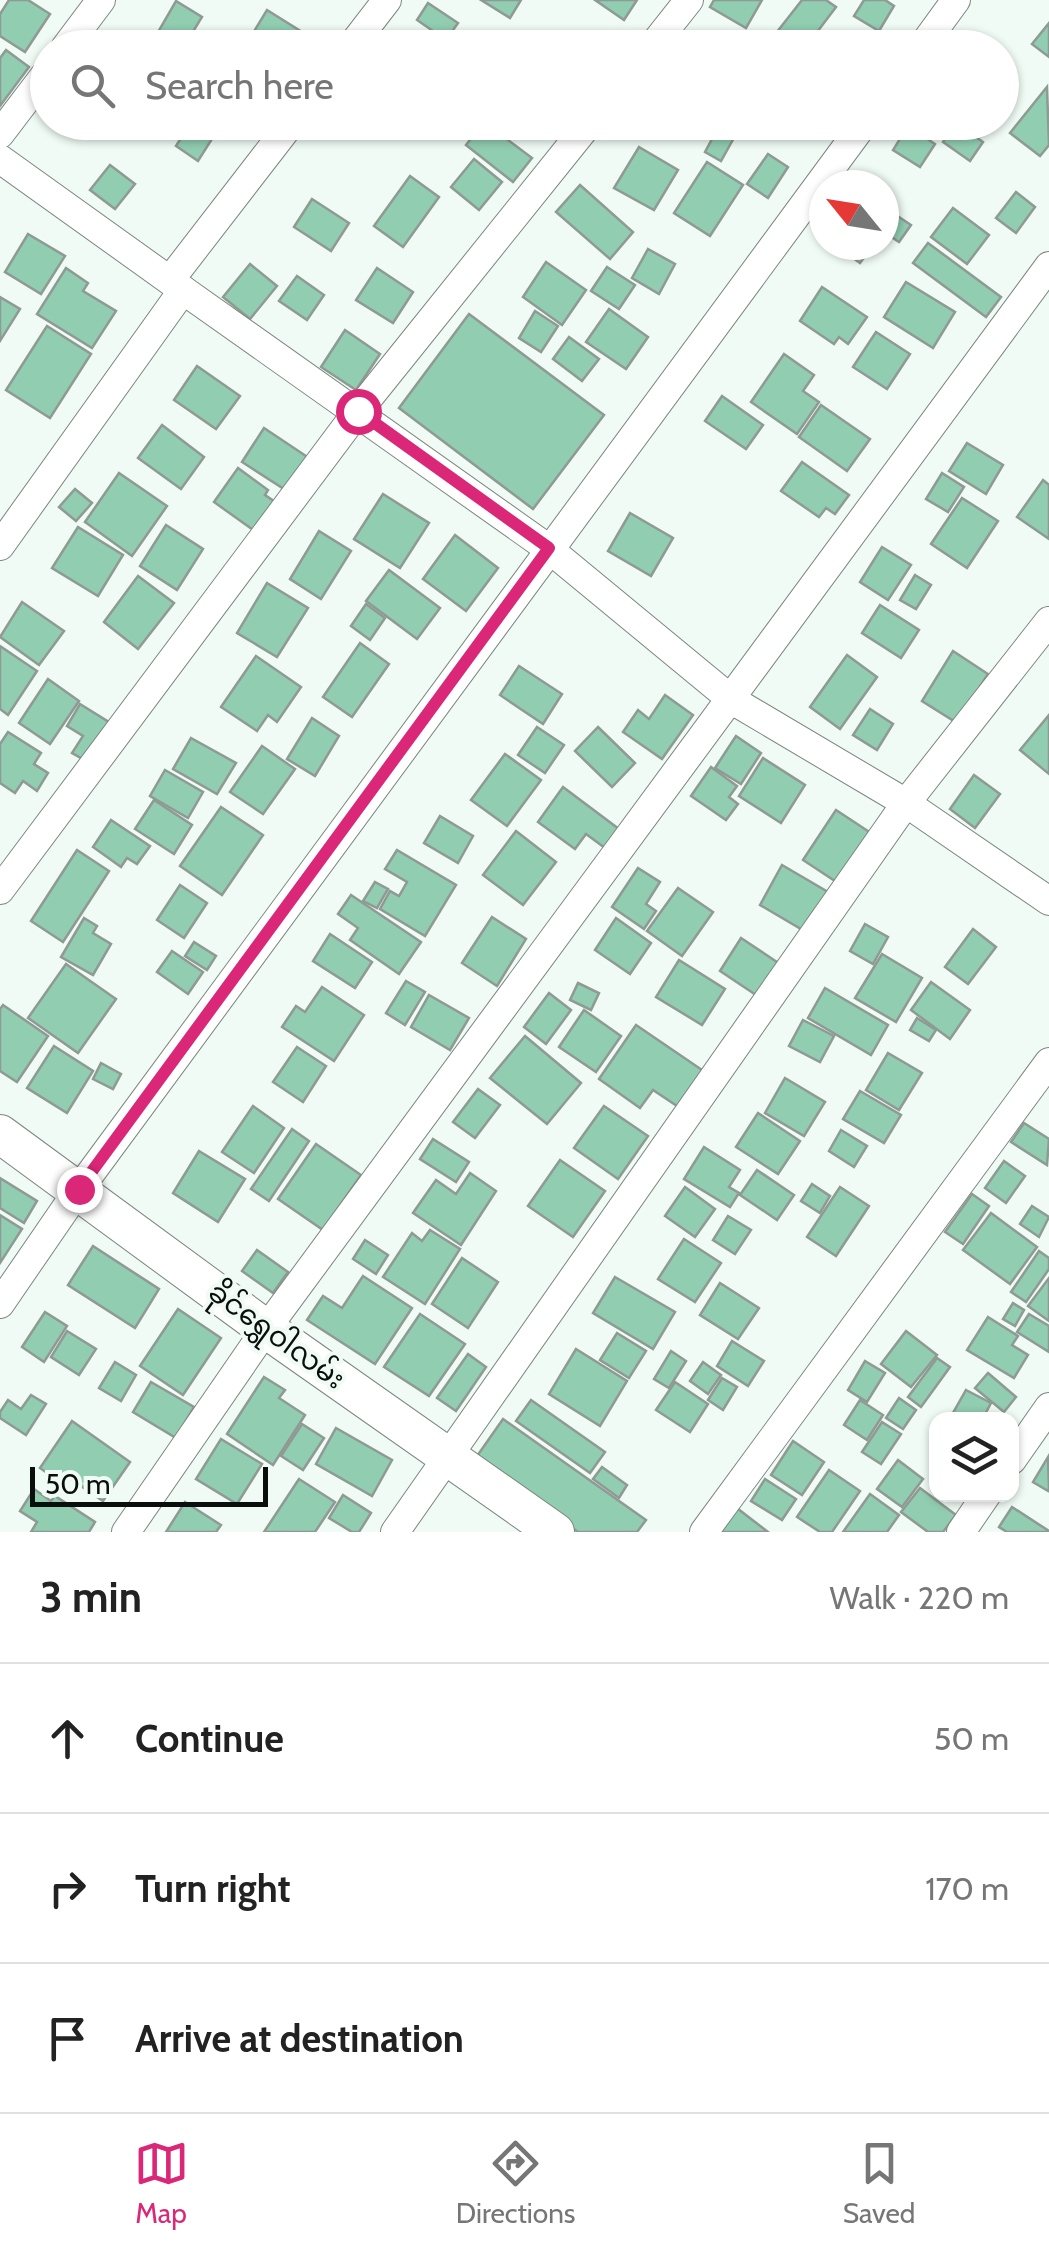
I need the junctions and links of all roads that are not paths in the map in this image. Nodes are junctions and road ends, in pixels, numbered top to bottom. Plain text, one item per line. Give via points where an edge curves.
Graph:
1 (100, 0) edge
2 (387, 0) edge
3 (689, 0) edge
4 (956, 0) edge
5 (78, 30) edge
6 (364, 30) edge
7 (665, 30) edge
8 (934, 30) edge
9 (30, 95) edge
10 (0, 134) edge
11 (279, 140) edge
12 (576, 140) edge
13 (852, 140) edge
14 (0, 158) edge
15 (1049, 266) edge
16 (176, 285) junction
17 (358, 411) junction
18 (0, 546) edge
19 (549, 548) junction
20 (1049, 621) edge
21 (732, 700) junction
22 (906, 803) junction
23 (0, 890) edge
24 (1049, 901) edge
25 (1049, 1062) edge
26 (0, 1134) edge
27 (79, 1189) junction
28 (0, 1304) edge
29 (266, 1329) junction
30 (1049, 1407) edge
31 (1019, 1450) edge
32 (448, 1454) junction
33 (982, 1502) edge
34 (126, 1532) edge
35 (395, 1532) edge
36 (556, 1532) edge
37 (704, 1532) edge
38 (961, 1532) edge

1 - 5 street
2 - 6 street
3 - 7 street
4 - 8 street
9 - 10 street
11 - 16 street
12 - 17 street
13 - 19 street
14 - 16 street
15 - 21 street
16 - 17 street
16 - 18 street
17 - 19 street
17 - 23 street
19 - 21 street
19 - 27 street
20 - 22 street
21 - 22 street
21 - 29 street
22 - 24 street
22 - 32 street
25 - 37 street
26 - 27 street, ခိုင်ရွှေဝါလမ်း
27 - 28 street
27 - 29 street, ခိုင်ရွှေဝါလမ်း
29 - 32 street, ခိုင်ရွှေဝါလမ်း
29 - 34 street
30 - 31 street
32 - 35 street
32 - 36 street, ခိုင်ရွှေဝါလမ်း
33 - 38 street

